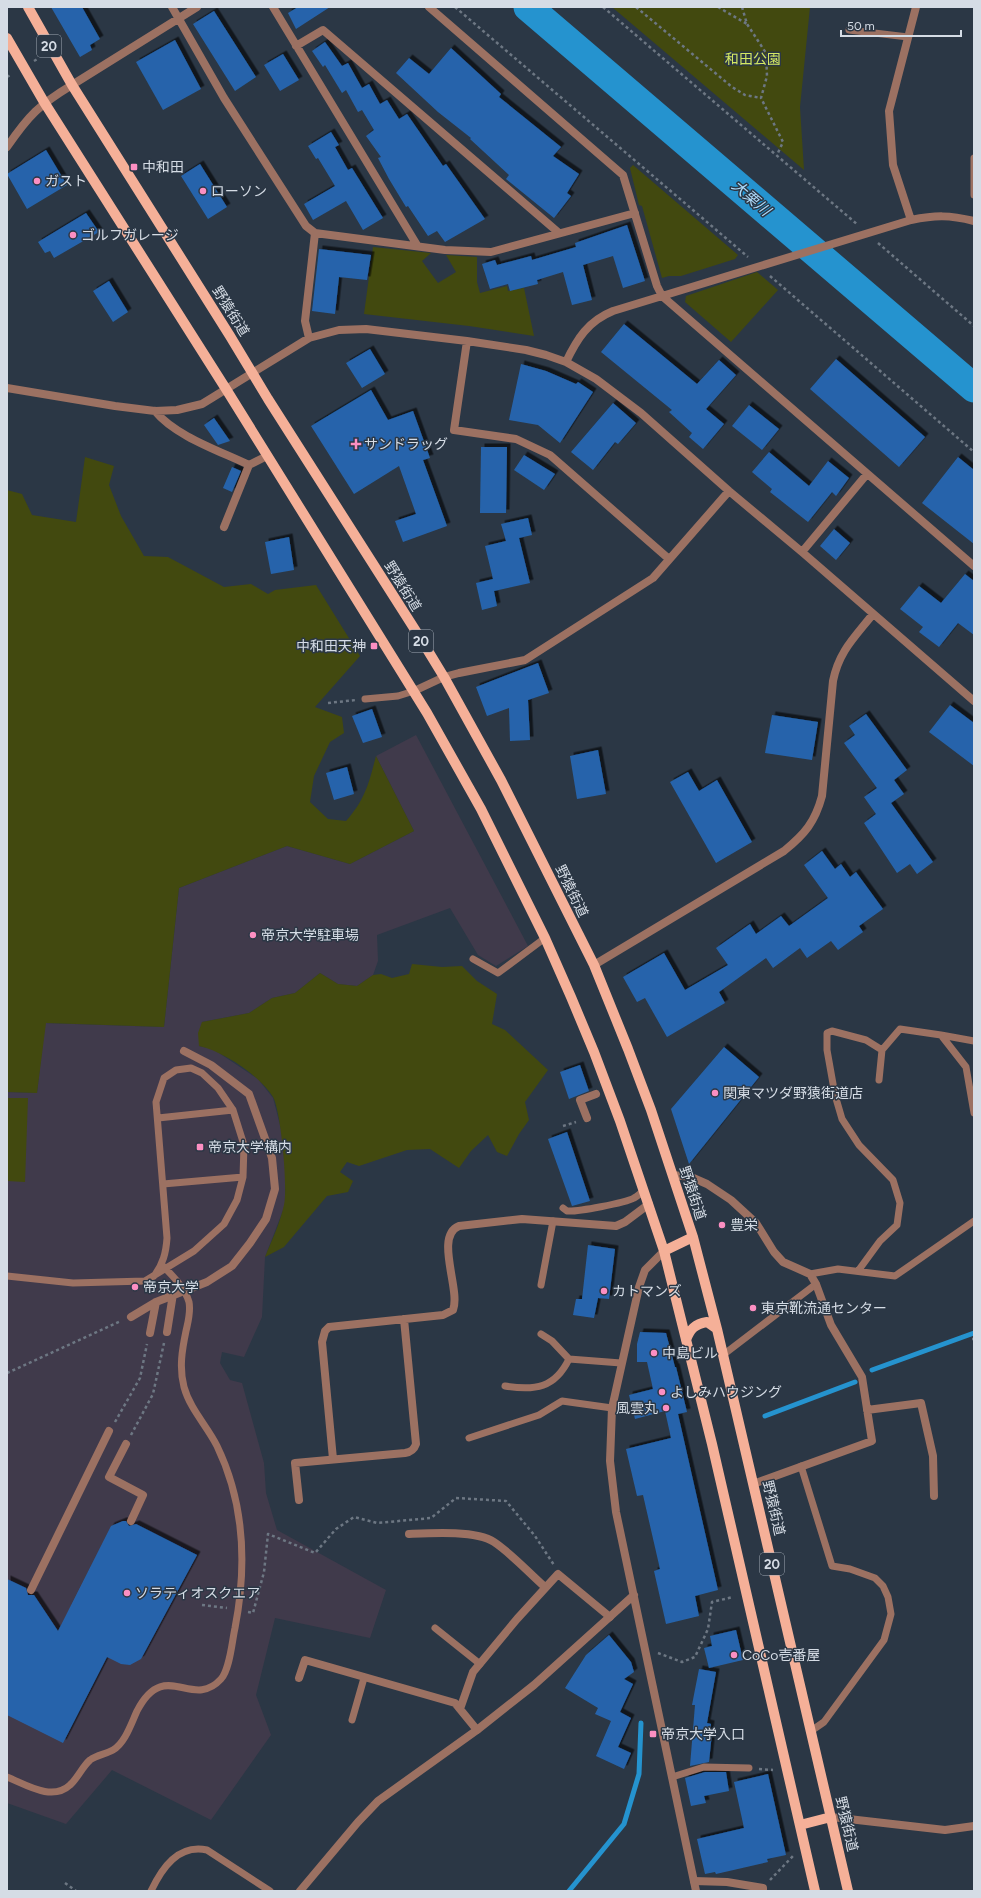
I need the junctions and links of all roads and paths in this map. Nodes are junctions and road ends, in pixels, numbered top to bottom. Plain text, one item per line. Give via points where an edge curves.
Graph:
1 (28, 7) edge
2 (172, 7) edge
3 (197, 7) edge
4 (273, 7) edge
5 (429, 7) edge
6 (456, 7) edge
7 (603, 7) edge
8 (636, 7) edge
9 (718, 7) edge
10 (742, 7) edge
11 (916, 7) edge
12 (178, 20) junction
13 (747, 24) junction
14 (849, 30) dead end
15 (908, 37) junction
16 (7, 38) edge
17 (296, 46) junction
18 (12, 74) dead end
19 (7, 77) edge
20 (72, 85) junction
21 (761, 98) junction
22 (44, 102) junction
23 (7, 147) edge
24 (777, 155) junction
25 (974, 158) edge
26 (974, 195) edge
27 (635, 213) junction
28 (911, 220) junction
29 (974, 221) edge
30 (860, 227) dead end
31 (315, 233) junction
32 (559, 233) junction
33 (874, 238) dead end
34 (417, 245) junction
35 (750, 259) dead end
36 (768, 274) dead end
37 (662, 296) junction
38 (974, 326) edge
39 (309, 338) junction
40 (467, 341) junction
41 (566, 362) junction
42 (252, 372) junction
43 (7, 388) edge
44 (226, 389) junction
45 (155, 411) junction
46 (974, 452) edge
47 (267, 456) junction
48 (249, 465) junction
49 (867, 474) junction
50 (729, 491) junction
51 (224, 527) dead end
52 (802, 552) junction
53 (669, 559) junction
54 (974, 566) edge
55 (874, 614) junction
56 (444, 678) junction
57 (414, 691) junction
58 (365, 699) dead end
59 (353, 700) dead end
60 (974, 701) edge
61 (328, 703) dead end
62 (545, 938) junction
63 (473, 959) dead end
64 (594, 965) junction
65 (941, 1035) junction
66 (974, 1041) edge
67 (882, 1050) junction
68 (184, 1051) dead end
69 (879, 1080) dead end
70 (596, 1094) dead end
71 (233, 1110) junction
72 (974, 1114) edge
73 (158, 1118) junction
74 (587, 1118) dead end
75 (673, 1175) junction
76 (244, 1177) junction
77 (163, 1184) junction
78 (644, 1190) junction
79 (649, 1204) junction
80 (563, 1208) dead end
81 (974, 1221) edge
82 (553, 1222) junction
83 (693, 1237) junction
84 (664, 1251) junction
85 (164, 1267) junction
86 (858, 1272) junction
87 (810, 1274) junction
88 (7, 1276) edge
89 (816, 1284) junction
90 (541, 1285) dead end
91 (183, 1290) junction
92 (173, 1294) junction
93 (156, 1302) junction
94 (130, 1317) joint
95 (404, 1319) junction
96 (717, 1329) junction
97 (166, 1332) joint
98 (150, 1334) joint
99 (541, 1334) dead end
100 (686, 1340) junction
101 (723, 1355) junction
102 (569, 1359) junction
103 (621, 1363) junction
104 (7, 1373) edge
105 (505, 1386) dead end
106 (612, 1408) junction
107 (867, 1410) junction
108 (110, 1431) joint
109 (469, 1438) dead end
110 (126, 1444) joint
111 (332, 1460) junction
112 (801, 1466) junction
113 (753, 1484) junction
114 (934, 1496) dead end
115 (299, 1500) dead end
116 (131, 1521) dead end
117 (409, 1534) dead end
118 (264, 1572) dead end
119 (545, 1587) junction
120 (31, 1590) dead end
121 (634, 1595) junction
122 (733, 1597) dead end
123 (202, 1605) dead end
124 (226, 1608) dead end
125 (254, 1609) dead end
126 (610, 1617) junction
127 (434, 1628) dead end
128 (656, 1652) dead end
129 (480, 1664) junction
130 (299, 1678) dead end
131 (364, 1678) junction
132 (460, 1709) junction
133 (352, 1720) dead end
134 (477, 1730) junction
135 (811, 1732) junction
136 (749, 1768) dead end
137 (7, 1777) edge
138 (672, 1777) junction
139 (831, 1817) junction
140 (800, 1825) junction
141 (974, 1826) edge
142 (793, 1856) dead end
143 (780, 1869) dead end
144 (694, 1881) junction
145 (65, 1884) dead end
146 (76, 1891) edge
147 (151, 1891) edge
148 (270, 1891) edge
149 (300, 1891) edge
150 (696, 1891) edge
151 (763, 1891) edge
152 (815, 1891) edge
153 (848, 1891) edge

1 - 20 main road, 野猿街道 / 20
2 - 12 street
3 - 12 street
4 - 17 street
5 - 27 street via 623,175
6 - 35 path
7 - 24 path
8 - 21 path via 732,87 745,95
9 - 13 path
10 - 13 path
11 - 15 street
12 - 20 street
12 - 31 street via 224,98 306,226
13 - 21 path via 766,54 767,76
14 - 15 lane
15 - 28 street via 889,111 893,165
16 - 22 main road, 20
17 - 32 street via 323,30
17 - 34 street
18 - 19 path
20 - 22 street
20 - 42 main road, 野猿街道 / 20
21 - 24 path via 783,142
22 - 23 street via 24,122
22 - 44 main road, 20
24 - 30 path
25 - 26 lane
27 - 32 street
27 - 37 street
28 - 29 street via 950,215
28 - 37 street
31 - 34 street
31 - 39 street via 305,322
32 - 34 street via 491,252 445,250
33 - 38 path
36 - 46 path
37 - 41 street via 613,311 595,320 576,341
37 - 49 street
39 - 40 street via 339,330 366,329
39 - 42 street
40 - 41 street via 526,350
40 - 53 street via 454,430 516,439 550,455
41 - 50 street via 622,398
42 - 44 street
42 - 56 main road, 野猿街道 / 20
43 - 45 street
44 - 45 street via 191,408
44 - 47 main road, 20
45 - 48 street via 162,420 192,438
47 - 48 street
47 - 57 main road, 20
48 - 51 street
49 - 52 street
49 - 54 street
50 - 52 street
50 - 53 street
52 - 55 street
53 - 56 street via 653,578 525,660
55 - 60 street
55 - 64 street via 842,653 836,666 822,796 818,812 810,827 784,851
56 - 57 street
56 - 64 main road, 野猿街道 / 20 via 501,780
57 - 58 lane via 398,696
57 - 62 main road, 20 via 465,777
59 - 61 path
62 - 63 lane via 498,973
62 - 78 main road, 20 via 594,1052
64 - 75 main road, 野猿街道 / 20 via 628,1049
65 - 66 lane
65 - 67 lane via 900,1029
65 - 72 lane via 966,1067
67 - 69 lane
67 - 86 lane via 866,1040 832,1031 827,1033 827,1050 842,1120 860,1145 893,1180 900,1203 896,1225 880,1241
68 - 91 street via 211,1065 249,1094 272,1158 275,1189 266,1219 232,1266 207,1282
70 - 74 street via 580,1100
71 - 73 lane
71 - 73 lane via 202,1073 191,1068 176,1070 164,1078 156,1102
71 - 76 lane via 244,1145
73 - 77 lane
75 - 83 main road, 野猿街道 / 20
75 - 87 street via 691,1177 731,1200 756,1223 783,1262
76 - 77 lane
76 - 85 lane via 237,1200 224,1224 209,1239
77 - 85 lane via 167,1238
78 - 79 main road, 20
78 - 80 lane via 633,1199 574,1212 567,1212
79 - 82 street via 616,1226
79 - 84 main road, 20
81 - 86 lane via 895,1276
82 - 90 lane
82 - 95 street via 510,1220 454,1228 448,1238 455,1300 453,1310 444,1315
83 - 84 main road
83 - 96 main road, 野猿街道 / 20
84 - 100 main road, 20
84 - 103 street via 645,1270
85 - 88 lane via 145,1281 135,1282 73,1283
85 - 91 lane
86 - 87 lane via 838,1268
87 - 89 street
89 - 101 lane
89 - 107 street via 831,1325 862,1377
91 - 92 street
91 - 137 lane via 189,1304 181,1358 184,1388 217,1445 227,1469 236,1497 242,1534 240,1598 226,1671 217,1683 206,1689 162,1685 150,1692 119,1746 90,1760 63,1790 49,1793
92 - 93 street
92 - 97 street
93 - 94 street
93 - 98 street
94 - 104 path
95 - 111 street via 334,1325 325,1331 322,1342
95 - 111 street via 416,1444 414,1448 406,1453
96 - 100 main road via 707,1322 698,1324 692,1328
96 - 101 main road, 野猿街道 / 20
97 - 110 path via 153,1394
98 - 108 path via 140,1378
99 - 102 lane via 552,1341
100 - 140 main road, 20
101 - 113 main road, 野猿街道 / 20
102 - 103 lane
102 - 105 lane via 557,1378 549,1384 526,1389
103 - 106 street
106 - 109 lane via 562,1401 539,1415
106 - 121 street via 611,1486
107 - 112 street via 872,1441
107 - 114 street via 921,1403 933,1456
108 - 120 street
110 - 116 street via 109,1477 143,1495
111 - 115 street via 295,1463
112 - 113 street
112 - 135 lane via 832,1566 875,1578 883,1586 888,1597 891,1614 884,1640 824,1722
113 - 135 main road, 野猿街道 / 20
117 - 119 street via 481,1536 493,1542
118 - 125 path
119 - 126 street via 558,1574
119 - 129 street
121 - 126 street
121 - 138 street
122 - 128 path via 712,1602 708,1629 695,1657 682,1662
123 - 124 path
126 - 134 street via 534,1685
127 - 129 lane
129 - 132 street via 470,1677
130 - 131 street via 305,1660
131 - 132 street via 455,1703
131 - 133 lane
132 - 134 street
134 - 149 street via 378,1802
135 - 139 main road, 野猿街道 / 20
136 - 138 lane via 704,1767
138 - 144 street
139 - 140 main road
139 - 141 street via 945,1830
139 - 153 main road, 野猿街道 / 20
140 - 152 main road, 20
142 - 143 path
144 - 150 street
144 - 151 street via 727,1882 763,1888
145 - 146 path
147 - 148 lane via 161,1871 171,1860 182,1852 199,1848 207,1850

